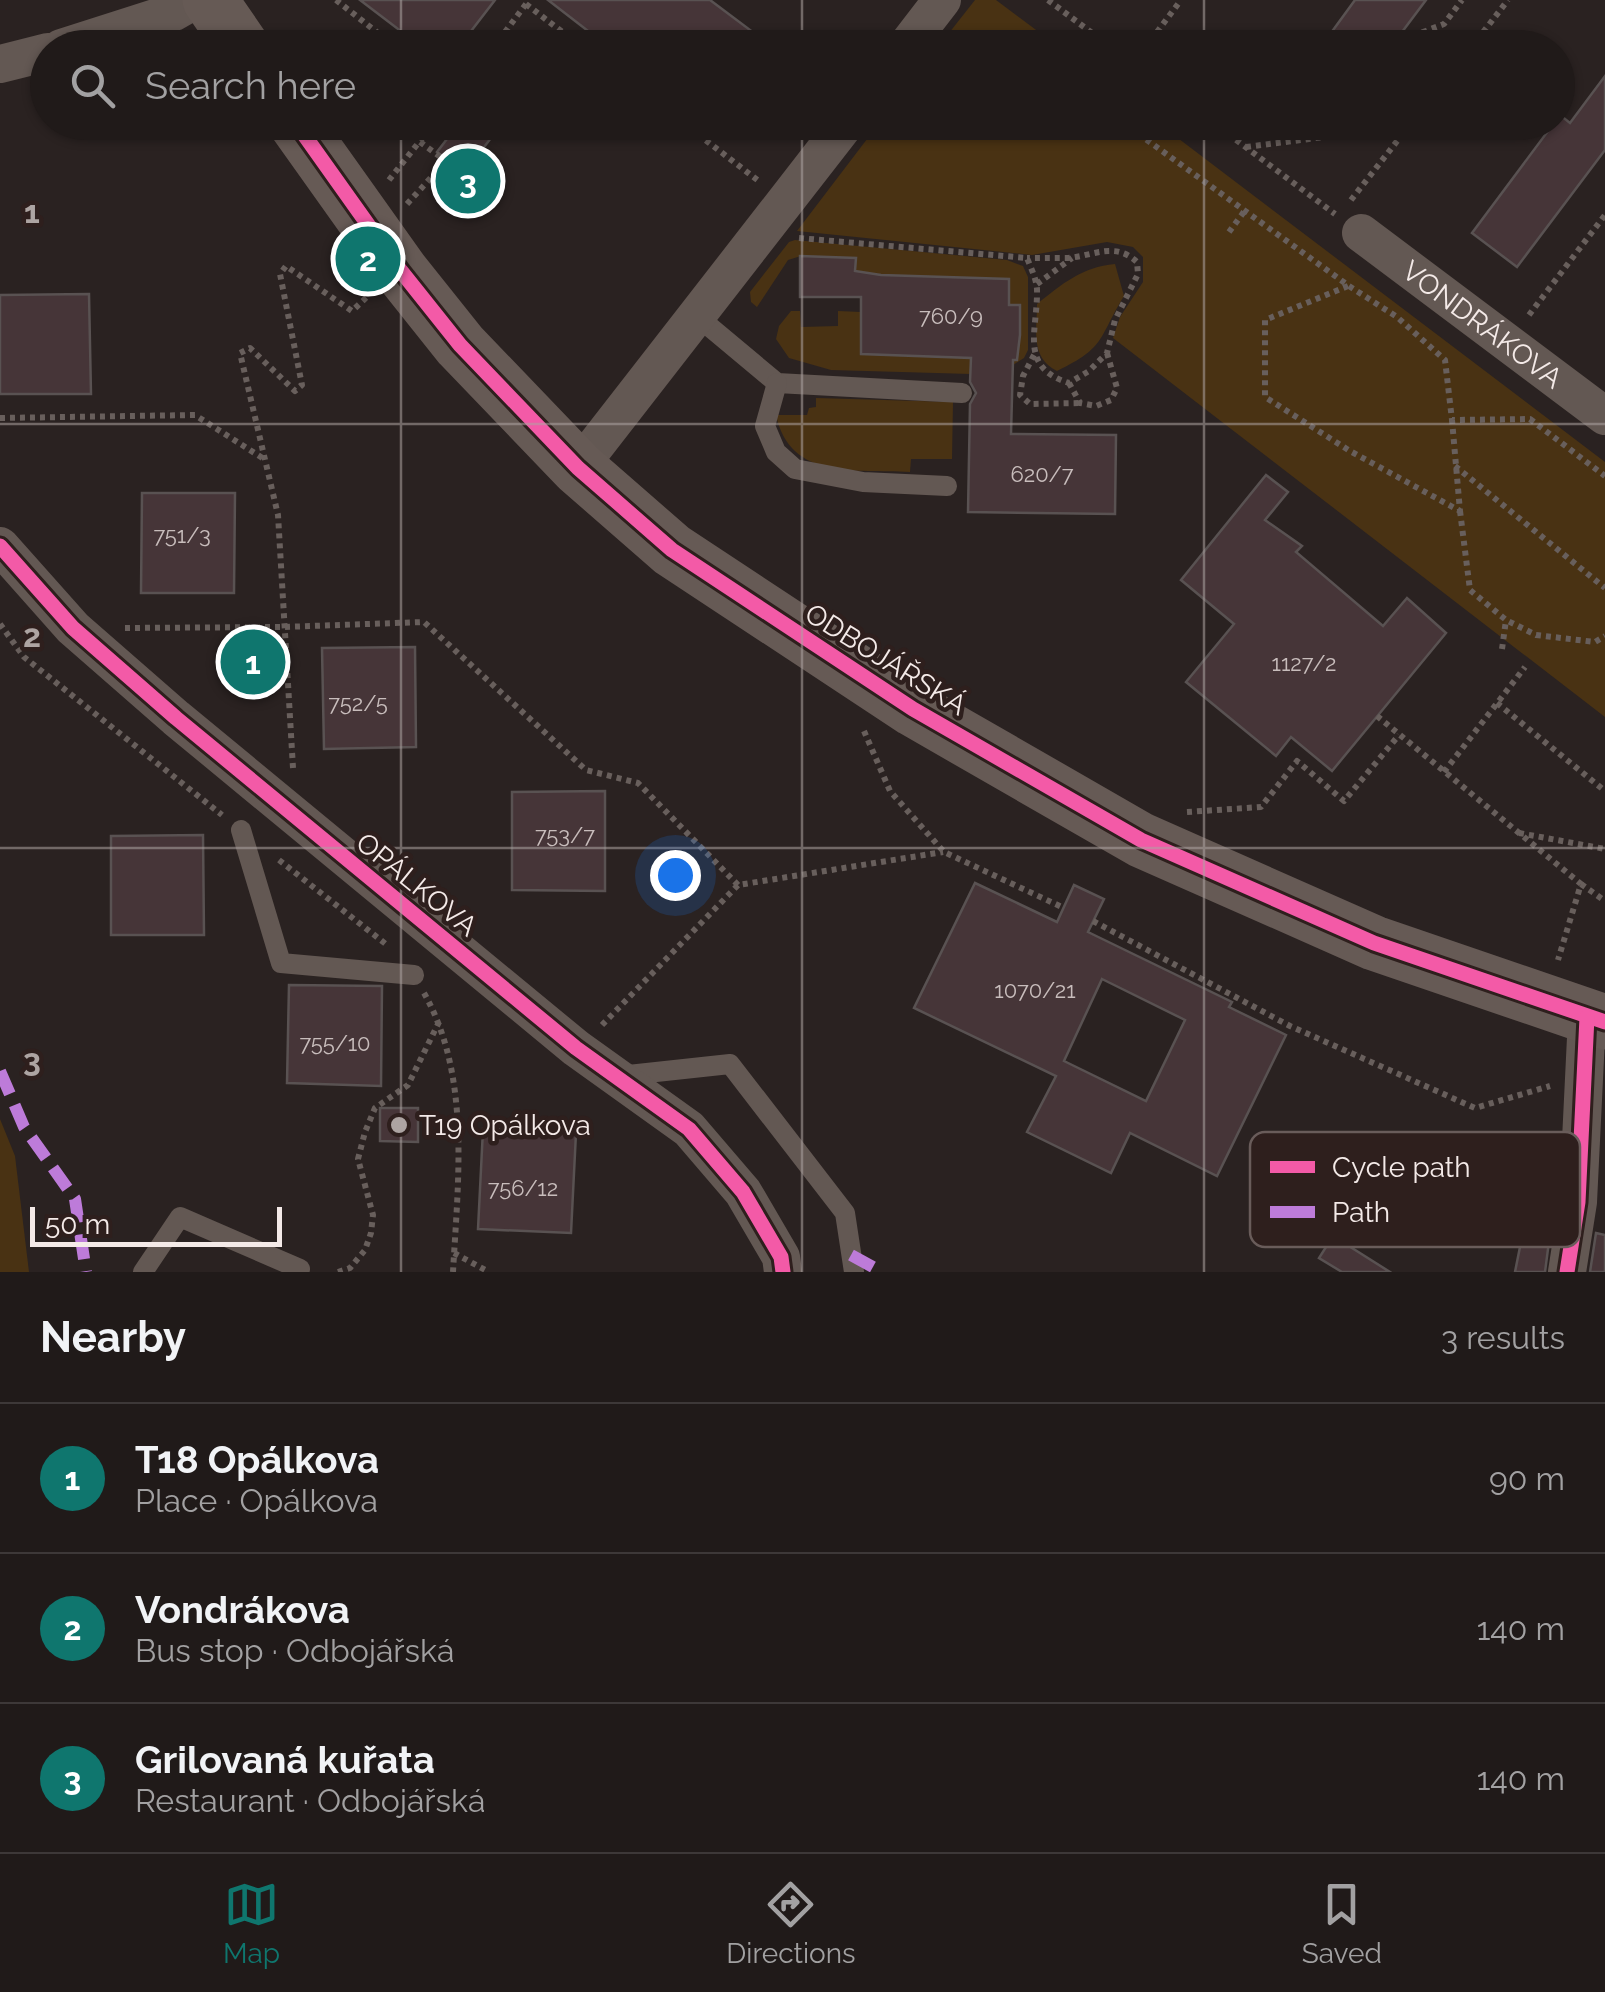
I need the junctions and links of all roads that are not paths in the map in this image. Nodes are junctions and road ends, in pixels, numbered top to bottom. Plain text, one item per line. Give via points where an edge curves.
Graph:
1 (195, 0) edge
2 (210, 0) edge
3 (942, 0) edge
4 (118, 30) edge
5 (231, 30) edge
6 (919, 30) edge
7 (30, 56) edge
8 (0, 64) edge
9 (308, 140) edge
10 (836, 140) edge
11 (1361, 234) dead end
12 (698, 316) junction
13 (777, 383) junction
14 (962, 392) dead end
15 (1605, 416) edge
16 (578, 468) junction
17 (947, 486) dead end
18 (0, 546) edge
19 (241, 830) dead end
20 (414, 975) dead end
21 (1596, 1019) edge
22 (619, 1076) junction
23 (1580, 1160) edge
24 (1572, 1247) edge
25 (300, 1269) dead end
26 (143, 1272) edge
27 (784, 1272) edge
28 (854, 1272) edge
29 (1568, 1272) edge

1 - 4 street
2 - 5 street
3 - 6 street
7 - 8 street
9 - 16 street, ODBOJÁŘSKÁ via 460,345
10 - 12 street via 787,219
11 - 15 street, VONDRÁKOVA
12 - 13 lane
12 - 16 street
13 - 14 lane
13 - 17 lane via 765,426 776,452 794,469 863,482
16 - 21 street, ODBOJÁŘSKÁ via 672,550 800,635 913,709 1141,840 1374,943
18 - 22 street, OPÁLKOVA via 73,628 297,820
19 - 20 lane via 280,963
21 - 23 street via 1584,1076
22 - 27 street, OPÁLKOVA via 688,1129 743,1192
22 - 28 lane via 730,1064 845,1213
24 - 29 street
25 - 26 lane via 180,1217

